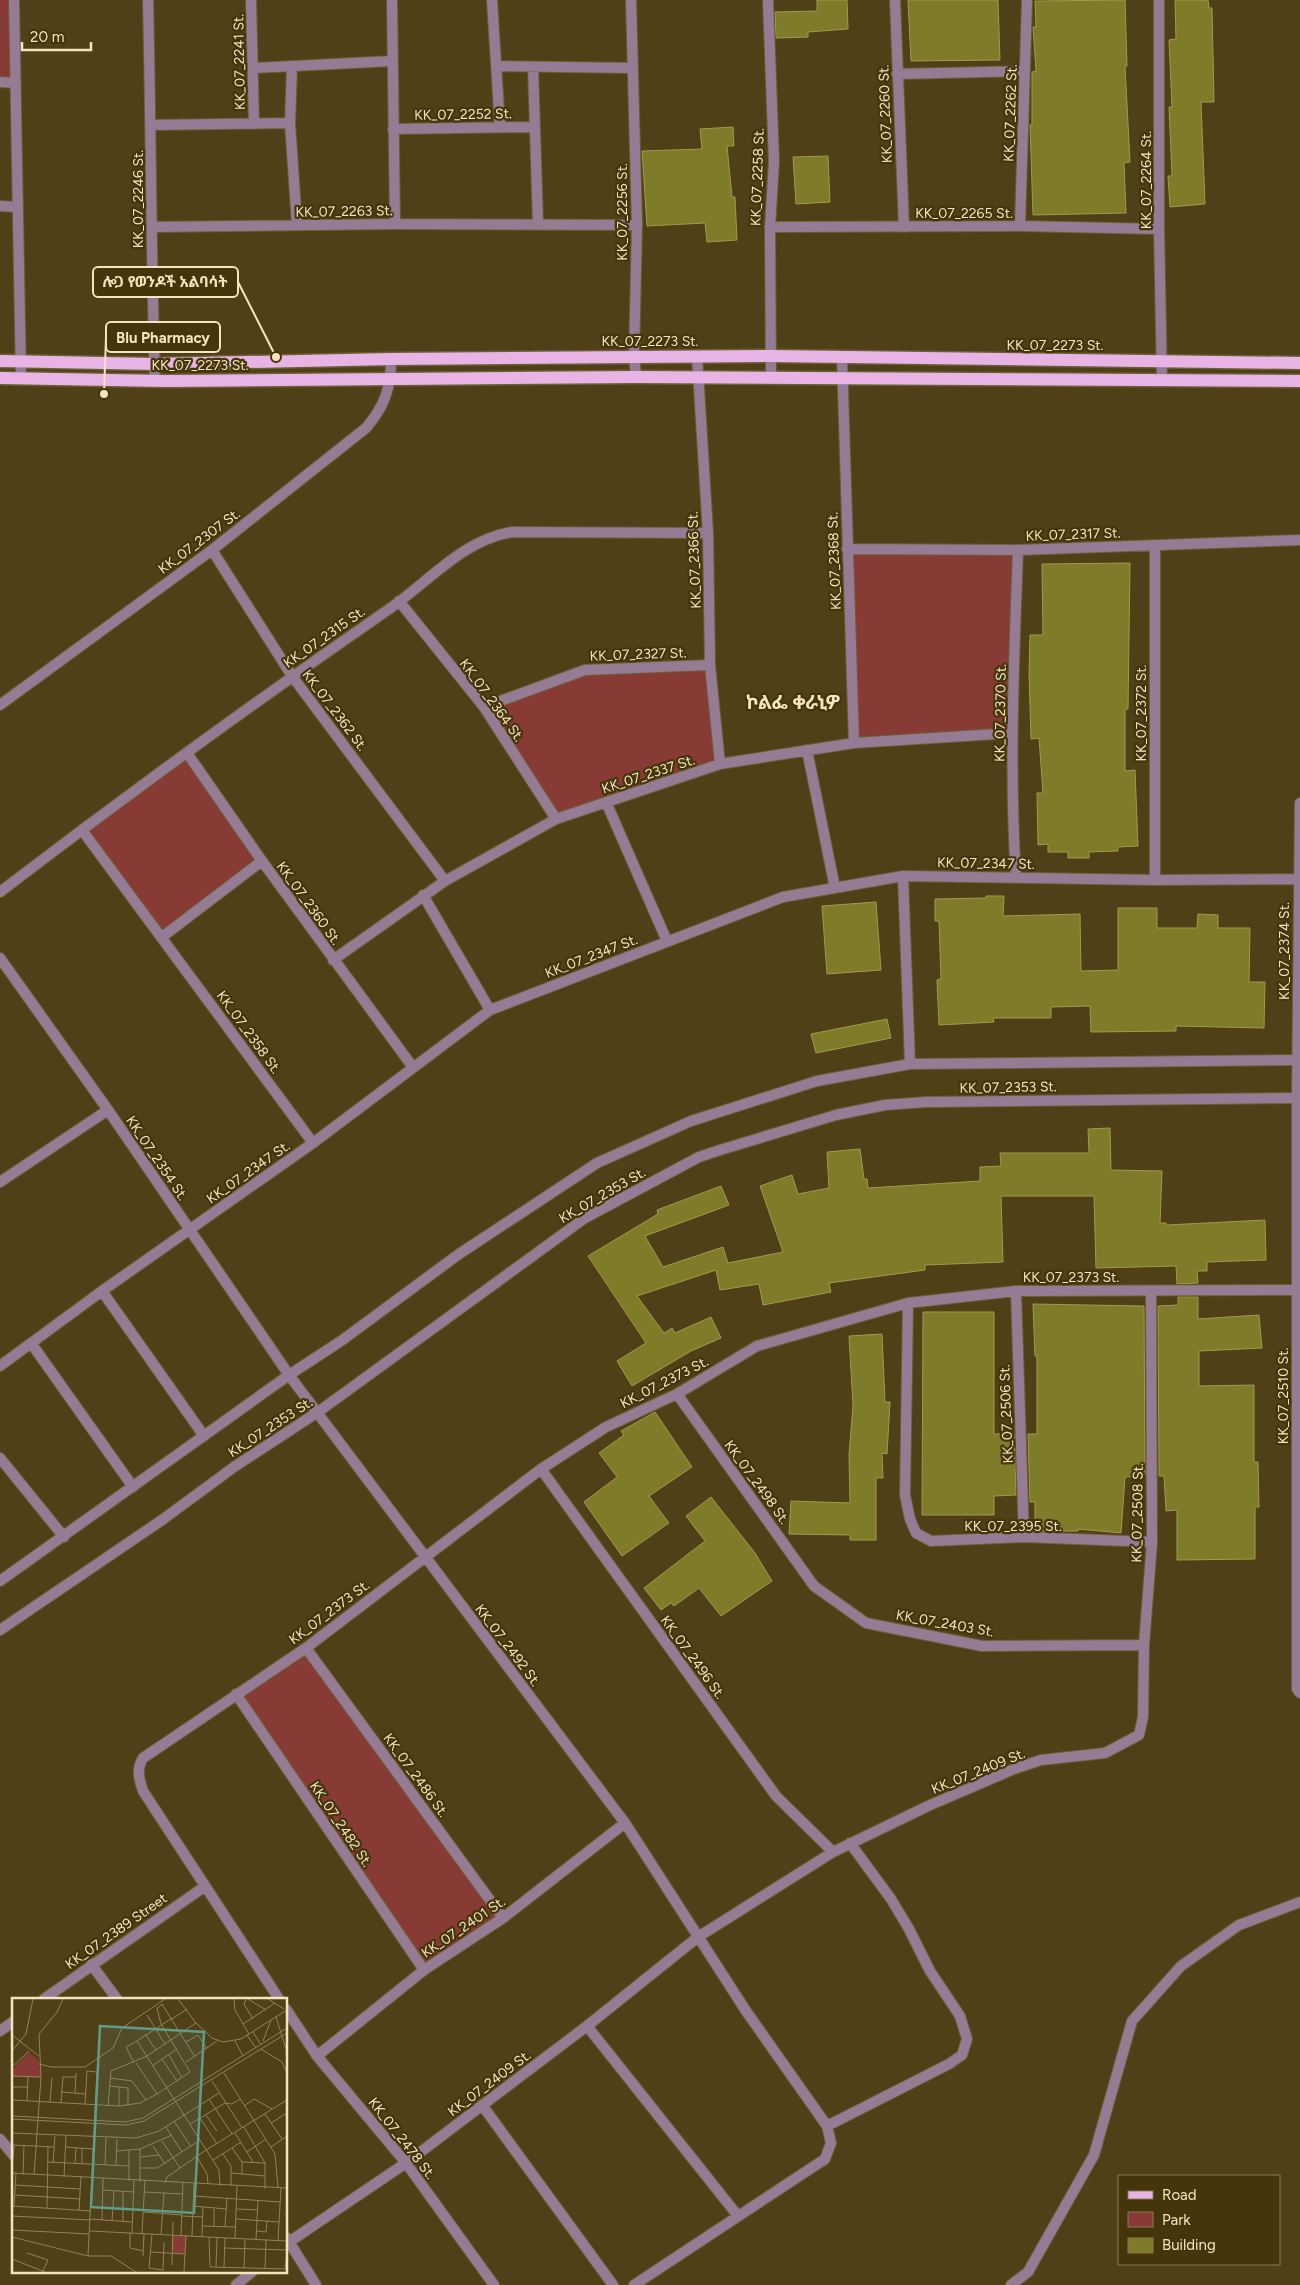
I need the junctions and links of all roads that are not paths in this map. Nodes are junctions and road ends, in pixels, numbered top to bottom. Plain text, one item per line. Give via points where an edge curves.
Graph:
1 (14, 0) edge
2 (148, 0) edge
3 (252, 0) edge
4 (392, 0) edge
5 (492, 0) edge
6 (631, 0) edge
7 (768, 0) edge
8 (895, 0) edge
9 (1027, 0) edge
10 (1160, 0) edge
11 (392, 61) junction
12 (292, 66) junction
13 (497, 66) junction
14 (533, 67) junction
15 (252, 68) junction
16 (634, 68) junction
17 (1025, 71) junction
18 (897, 74) junction
19 (0, 82) edge
20 (16, 83) junction
21 (254, 124) junction
22 (290, 124) junction
23 (151, 125) junction
24 (500, 127) junction
25 (534, 127) junction
26 (393, 129) junction
27 (0, 206) edge
28 (16, 206) junction
29 (395, 224) junction
30 (538, 224) junction
31 (297, 225) junction
32 (637, 225) junction
33 (770, 226) junction
34 (1020, 226) junction
35 (151, 227) junction
36 (904, 227) junction
37 (1159, 230) junction
38 (634, 356) junction
39 (697, 356) junction
40 (771, 356) junction
41 (842, 358) junction
42 (391, 359) junction
43 (1162, 360) junction
44 (0, 361) edge
45 (20, 361) junction
46 (1300, 363) edge
47 (155, 364) junction
48 (636, 377) junction
49 (0, 378) edge
50 (20, 378) junction
51 (391, 378) junction
52 (697, 378) junction
53 (842, 378) junction
54 (771, 379) junction
55 (155, 381) junction
56 (1162, 381) junction
57 (1300, 381) edge
58 (708, 533) junction
59 (1300, 540) edge
60 (1155, 546) junction
61 (848, 549) junction
62 (212, 550) junction
63 (1018, 550) junction
64 (400, 602) junction
65 (710, 665) junction
66 (292, 676) junction
67 (0, 705) edge
68 (484, 707) junction
69 (1012, 733) junction
70 (854, 743) junction
71 (806, 750) junction
72 (187, 753) junction
73 (720, 764) junction
74 (606, 802) junction
75 (1300, 804) edge
76 (556, 819) junction
77 (82, 830) junction
78 (262, 861) junction
79 (903, 876) junction
80 (1016, 877) junction
81 (1299, 878) edge
82 (1155, 880) junction
83 (445, 881) junction
84 (835, 888) junction
85 (0, 892) edge
86 (423, 895) junction
87 (162, 936) junction
88 (667, 941) junction
89 (0, 958) edge
90 (333, 960) junction
91 (490, 1010) junction
92 (1299, 1060) edge
93 (910, 1064) junction
94 (412, 1066) junction
95 (1298, 1098) edge
96 (108, 1110) junction
97 (313, 1143) junction
98 (0, 1182) edge
99 (189, 1230) junction
100 (1298, 1290) edge
101 (102, 1291) junction
102 (1016, 1291) junction
103 (1151, 1291) junction
104 (908, 1303) junction
105 (31, 1344) junction
106 (0, 1366) edge
107 (289, 1375) junction
108 (677, 1394) junction
109 (318, 1412) junction
110 (204, 1436) junction
111 (0, 1458) edge
112 (541, 1469) junction
113 (133, 1487) junction
114 (64, 1537) junction
115 (1024, 1537) junction
116 (1152, 1542) junction
117 (424, 1556) junction
118 (0, 1581) edge
119 (814, 1586) joint
120 (0, 1630) edge
121 (1144, 1645) junction
122 (306, 1648) junction
123 (1300, 1693) edge
124 (236, 1694) junction
125 (1139, 1735) joint
126 (625, 1823) junction
127 (850, 1843) junction
128 (833, 1852) junction
129 (204, 1887) junction
130 (1300, 1902) edge
131 (503, 1918) junction
132 (698, 1937) junction
133 (91, 1964) junction
134 (424, 1970) junction
135 (45, 1998) edge
136 (115, 1998) edge
137 (278, 1998) edge
138 (288, 2012) edge
139 (12, 2022) edge
140 (587, 2026) junction
141 (0, 2031) edge
142 (317, 2056) junction
143 (482, 2105) junction
144 (827, 2126) junction
145 (0, 2139) edge
146 (12, 2154) edge
147 (406, 2163) junction
148 (738, 2216) junction
149 (288, 2239) edge
150 (288, 2242) edge
151 (252, 2272) edge
152 (236, 2285) edge
153 (316, 2285) edge
154 (494, 2285) edge
155 (613, 2285) edge
156 (634, 2285) edge
157 (1011, 2285) edge

1 - 20 street
2 - 23 street, KK_07_2246 St.
3 - 15 street, KK_07_2241 St.
4 - 11 street
5 - 13 street
6 - 16 street, KK_07_2256 St.
7 - 33 street, KK_07_2258 St. via 774,161
8 - 18 street, KK_07_2260 St.
9 - 17 street, KK_07_2262 St.
10 - 37 street, KK_07_2264 St.
11 - 12 street
11 - 26 street
12 - 15 street
12 - 22 street
13 - 14 street
13 - 24 street
14 - 16 street
14 - 25 street
15 - 21 street, KK_07_2241 St.
16 - 32 street, KK_07_2256 St.
17 - 18 street
17 - 34 street, KK_07_2262 St.
18 - 36 street, KK_07_2260 St.
19 - 20 street
20 - 28 street
21 - 22 street
21 - 23 street
22 - 31 street
23 - 35 street, KK_07_2246 St.
24 - 25 street, KK_07_2252 St.
24 - 26 street, KK_07_2252 St.
25 - 30 street
26 - 29 street
27 - 28 street
28 - 45 street
29 - 30 street, KK_07_2263 St.
29 - 31 street, KK_07_2263 St.
30 - 32 street, KK_07_2263 St.
31 - 35 street, KK_07_2263 St.
32 - 38 street, KK_07_2256 St.
33 - 36 street, KK_07_2265 St.
33 - 40 street, KK_07_2258 St.
34 - 36 street, KK_07_2265 St.
34 - 37 street, KK_07_2265 St.
35 - 47 street, KK_07_2246 St.
37 - 43 street, KK_07_2264 St.
38 - 39 main road, KK_07_2273 St.
38 - 42 main road, KK_07_2273 St.
38 - 48 street, KK_07_2256 St.
39 - 40 main road, KK_07_2273 St.
39 - 52 street, KK_07_2366 St.
40 - 41 main road, KK_07_2273 St.
40 - 54 street, KK_07_2258 St.
41 - 43 main road, KK_07_2273 St.
41 - 53 street, KK_07_2368 St.
42 - 47 main road, KK_07_2273 St.
42 - 51 street, KK_07_2307 St.
43 - 46 main road, KK_07_2273 St.
43 - 56 street, KK_07_2264 St.
44 - 45 main road, KK_07_2273 St.
45 - 47 main road, KK_07_2273 St.
45 - 50 street
47 - 55 street, KK_07_2246 St.
48 - 51 main road, KK_07_2273 St.
48 - 52 main road, KK_07_2273 St.
49 - 50 main road, KK_07_2273 St.
50 - 55 main road, KK_07_2273 St.
51 - 55 main road, KK_07_2273 St.
51 - 62 street, KK_07_2307 St. via 381,411 366,428
52 - 54 main road, KK_07_2273 St.
52 - 58 street, KK_07_2366 St.
53 - 54 main road, KK_07_2273 St.
53 - 56 main road, KK_07_2273 St.
53 - 61 street, KK_07_2368 St.
56 - 57 main road, KK_07_2273 St.
58 - 64 street, KK_07_2315 St. via 512,532 493,535 471,547
58 - 65 street, KK_07_2366 St.
59 - 60 street, KK_07_2317 St.
60 - 63 street, KK_07_2317 St.
60 - 82 street, KK_07_2372 St.
61 - 63 street, KK_07_2317 St.
61 - 70 street, KK_07_2368 St.
62 - 66 street, KK_07_2362 St.
62 - 67 street, KK_07_2307 St.
63 - 69 street, KK_07_2370 St.
64 - 66 street, KK_07_2315 St.
64 - 68 street, KK_07_2364 St.
65 - 68 street, KK_07_2327 St. via 584,670
65 - 73 street, KK_07_2366 St.
66 - 72 street, KK_07_2315 St.
66 - 83 street, KK_07_2362 St.
68 - 76 street, KK_07_2364 St.
69 - 70 street, KK_07_2337 St.
69 - 80 street, KK_07_2370 St.
70 - 71 street, KK_07_2337 St.
71 - 73 street, KK_07_2337 St.
71 - 84 street
72 - 77 street, KK_07_2315 St.
72 - 78 street, KK_07_2360 St.
73 - 74 street, KK_07_2337 St.
74 - 76 street, KK_07_2337 St.
74 - 88 street
75 - 81 street, KK_07_2374 St.
76 - 83 street, KK_07_2337 St.
77 - 85 street, KK_07_2315 St.
77 - 87 street, KK_07_2358 St.
78 - 87 street
78 - 90 street, KK_07_2360 St.
79 - 80 street, KK_07_2347 St.
79 - 84 street, KK_07_2347 St.
79 - 93 street
80 - 82 street, KK_07_2347 St.
81 - 82 street, KK_07_2347 St.
81 - 92 street, KK_07_2374 St.
83 - 86 street, KK_07_2337 St.
84 - 88 street, KK_07_2347 St. via 783,897
86 - 90 street, KK_07_2337 St.
86 - 91 street
87 - 97 street, KK_07_2358 St.
88 - 91 street, KK_07_2347 St.
89 - 96 street, KK_07_2354 St.
90 - 94 street, KK_07_2360 St.
91 - 94 street, KK_07_2347 St.
92 - 93 street, KK_07_2353 St.
92 - 95 street, KK_07_2374 St.
93 - 107 street, KK_07_2353 St. via 817,1080 772,1093 691,1121 597,1163 459,1254
94 - 97 street, KK_07_2347 St.
95 - 100 street, KK_07_2510 St.
95 - 109 street, KK_07_2353 St. via 918,1102 836,1115 720,1150 699,1157 585,1218
96 - 98 street
96 - 99 street, KK_07_2354 St.
97 - 99 street, KK_07_2347 St.
99 - 101 street, KK_07_2347 St.
99 - 107 street, KK_07_2354 St.
100 - 103 street, KK_07_2373 St.
100 - 123 street, KK_07_2510 St. via 1297,1690
101 - 105 street, KK_07_2347 St.
101 - 110 street
102 - 103 street, KK_07_2373 St.
102 - 104 street, KK_07_2373 St.
102 - 115 street, KK_07_2506 St.
103 - 116 street, KK_07_2508 St.
104 - 108 street, KK_07_2373 St. via 757,1346
104 - 115 street, KK_07_2395 St. via 905,1495 916,1533 931,1541
105 - 106 street, KK_07_2347 St.
105 - 113 street
107 - 109 street, KK_07_2492 St.
107 - 110 street, KK_07_2353 St.
108 - 112 street, KK_07_2373 St. via 606,1427
108 - 119 street, KK_07_2498 St.
109 - 117 street, KK_07_2492 St.
109 - 120 street, KK_07_2353 St.
110 - 113 street, KK_07_2353 St.
111 - 114 street
112 - 117 street, KK_07_2373 St.
112 - 128 street, KK_07_2496 St. via 776,1796
113 - 114 street, KK_07_2353 St.
114 - 118 street, KK_07_2353 St.
115 - 116 street, KK_07_2395 St.
116 - 121 street, KK_07_2508 St.
117 - 122 street, KK_07_2373 St.
117 - 126 street, KK_07_2492 St.
119 - 121 street, KK_07_2403 St. via 866,1623 982,1646
121 - 125 street, KK_07_2508 St. via 1143,1717
122 - 124 street, KK_07_2373 St.
122 - 131 street, KK_07_2486 St.
124 - 129 street, KK_07_2373 St. via 138,1764 143,1791
124 - 134 street, KK_07_2482 St.
125 - 127 street, KK_07_2409 St. via 1105,1753 1041,1760 1014,1769
126 - 131 street, KK_07_2401 St.
126 - 132 street, KK_07_2492 St.
127 - 128 street, KK_07_2409 St.
127 - 144 street via 910,1929 930,1972 960,2016 967,2039 962,2055 949,2064
128 - 132 street, KK_07_2409 St.
129 - 133 street, KK_07_2389 Street
129 - 137 street
130 - 157 street via 1239,1925 1181,1966 1132,2021 1094,2155 1028,2272
131 - 134 street, KK_07_2401 St.
132 - 140 street, KK_07_2409 St.
132 - 144 street, KK_07_2492 St.
133 - 135 street, KK_07_2389 Street
133 - 136 street
134 - 142 street, KK_07_2401 St.
138 - 142 street, KK_07_2478 St.
139 - 141 street
140 - 143 street, KK_07_2409 St.
140 - 148 street
142 - 147 street, KK_07_2478 St.
143 - 147 street, KK_07_2409 St.
143 - 155 street
144 - 148 street via 831,2143 825,2159
145 - 146 street
147 - 149 street, KK_07_2409 St.
147 - 154 street, KK_07_2478 St.
148 - 156 street
150 - 153 street
151 - 152 street

